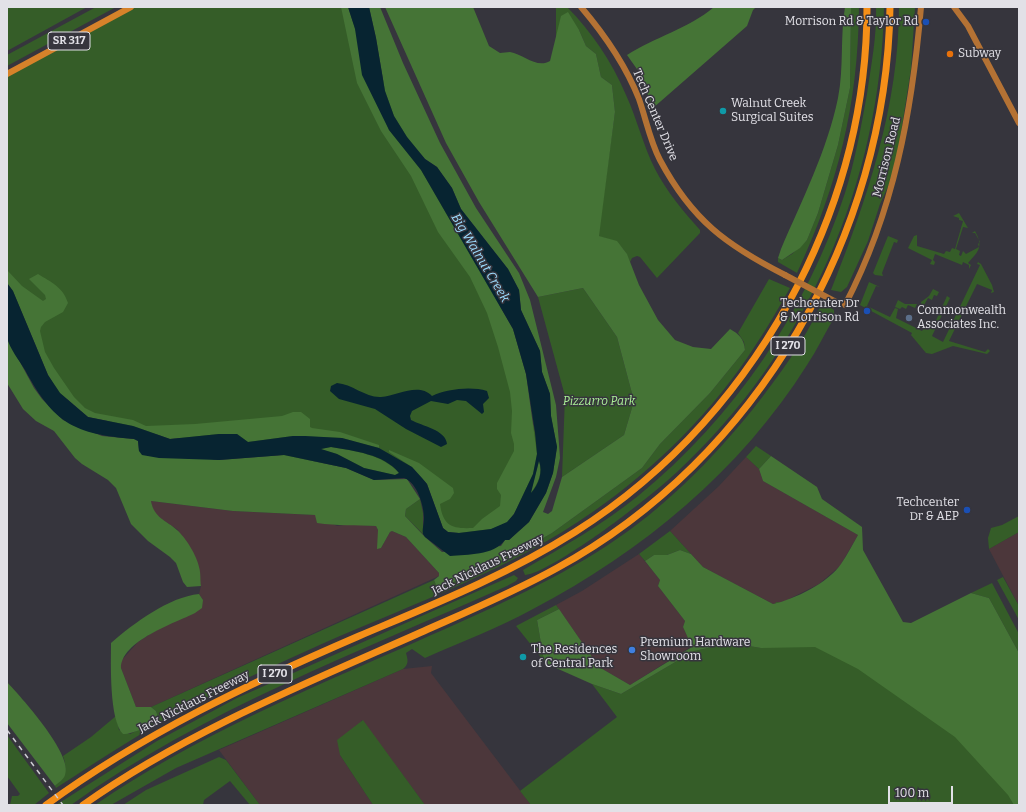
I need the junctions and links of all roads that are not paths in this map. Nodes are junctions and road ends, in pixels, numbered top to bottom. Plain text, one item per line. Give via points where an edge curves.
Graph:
1 (131, 7) edge
2 (581, 7) edge
3 (866, 7) edge
4 (890, 7) edge
5 (921, 7) edge
6 (954, 7) edge
7 (7, 74) edge
8 (1019, 123) edge
9 (836, 302) dead end
10 (845, 305) dead end
11 (46, 805) edge
12 (83, 805) edge

1 - 7 main road, SR 317
2 - 9 main road, Tech Center Drive, bridge via 597,26 626,72 660,158 677,189 699,216 723,239 749,257
3 - 11 highway, Jack Nicklaus Freeway / I 270 via 867,39 857,116 847,162 813,256 785,311 755,358 714,412 674,454 611,507 543,552 473,586 252,684 181,719 94,772
4 - 12 highway, I 270 via 884,83 872,152 843,241 799,329 768,378 722,436 686,473 630,520 590,549 557,568 500,597 231,718 147,763
5 - 10 main road, Morrison Road via 913,87 900,158 873,242
6 - 8 main road via 968,26

